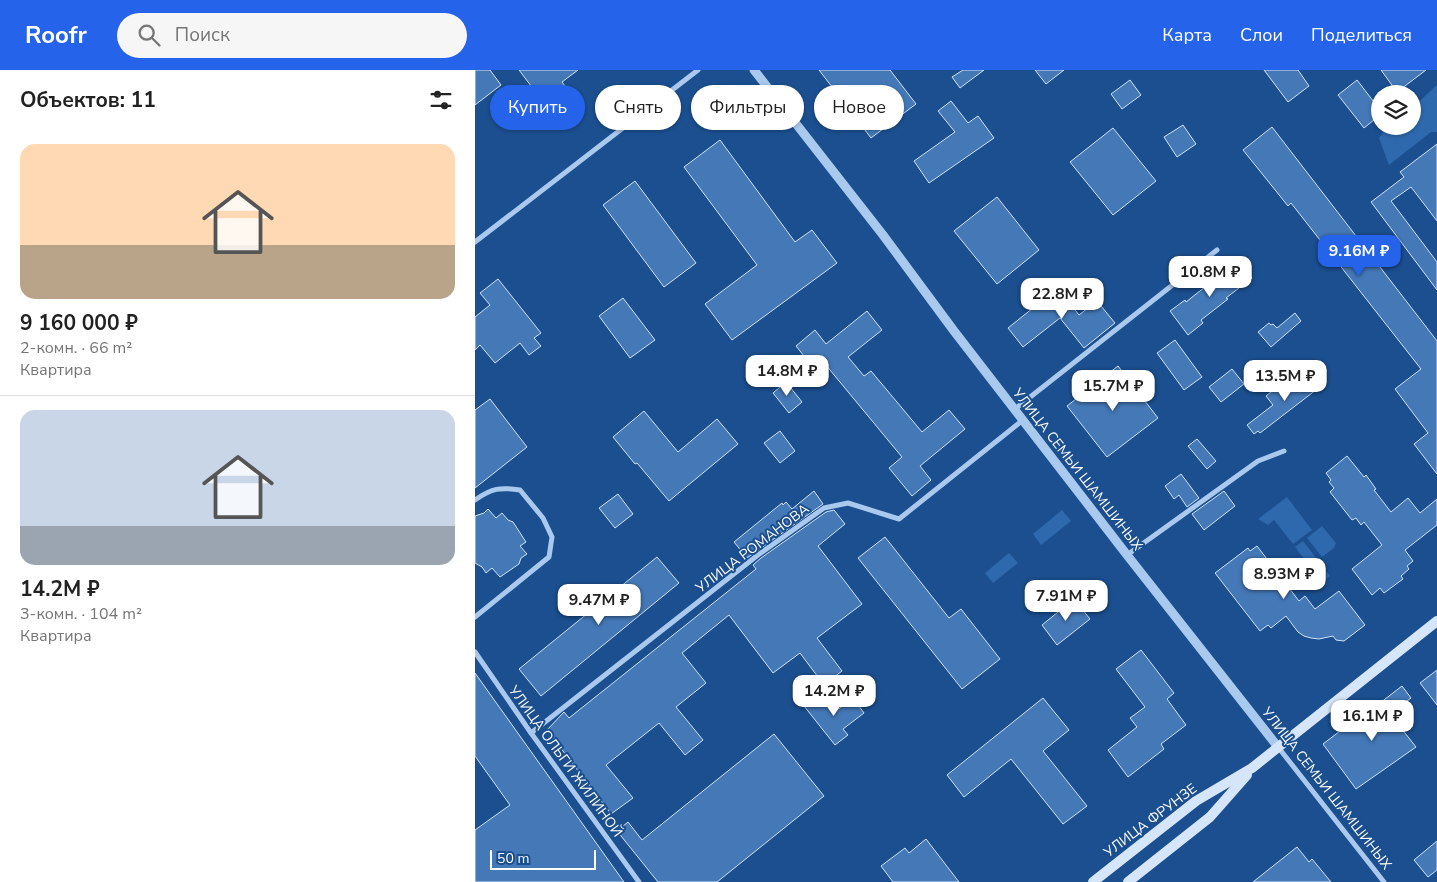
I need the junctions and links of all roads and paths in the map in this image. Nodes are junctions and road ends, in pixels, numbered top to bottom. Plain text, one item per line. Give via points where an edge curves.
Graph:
1 (698, 70) edge
2 (754, 70) edge
3 (475, 242) edge
4 (1217, 250) dead end
5 (1015, 409) junction
6 (1023, 420) junction
7 (1284, 452) dead end
8 (475, 500) edge
9 (1127, 555) junction
10 (475, 617) edge
11 (1437, 621) edge
12 (475, 652) edge
13 (531, 733) junction
14 (1278, 747) junction
15 (1252, 768) junction
16 (639, 882) edge
17 (1093, 882) edge
18 (1128, 882) edge
19 (1384, 882) edge

1 - 3 street
2 - 5 street, УЛИЦА СЕМЬИ ШАМШИНЫХ
4 - 5 street
5 - 6 street, УЛИЦА СЕМЬИ ШАМШИНЫХ
6 - 9 street, УЛИЦА СЕМЬИ ШАМШИНЫХ
6 - 13 street, УЛИЦА РОМАНОВА via 899,519 848,503 824,508 758,555
7 - 9 street via 1258,460
8 - 10 street via 500,487 520,490 543,518 552,537 549,556
9 - 14 street, УЛИЦА СЕМЬИ ШАМШИНЫХ
11 - 14 main road, УЛИЦА ФРУНЗЕ
12 - 13 street, УЛИЦА ОЛЬГИ ЖИЛИНОЙ
13 - 16 street, УЛИЦА ОЛЬГИ ЖИЛИНОЙ
14 - 15 main road, УЛИЦА ФРУНЗЕ
14 - 19 street, УЛИЦА СЕМЬИ ШАМШИНЫХ
15 - 17 main road, УЛИЦА ФРУНЗЕ via 1196,801
15 - 18 main road, УЛИЦА ФРУНЗЕ via 1211,817

